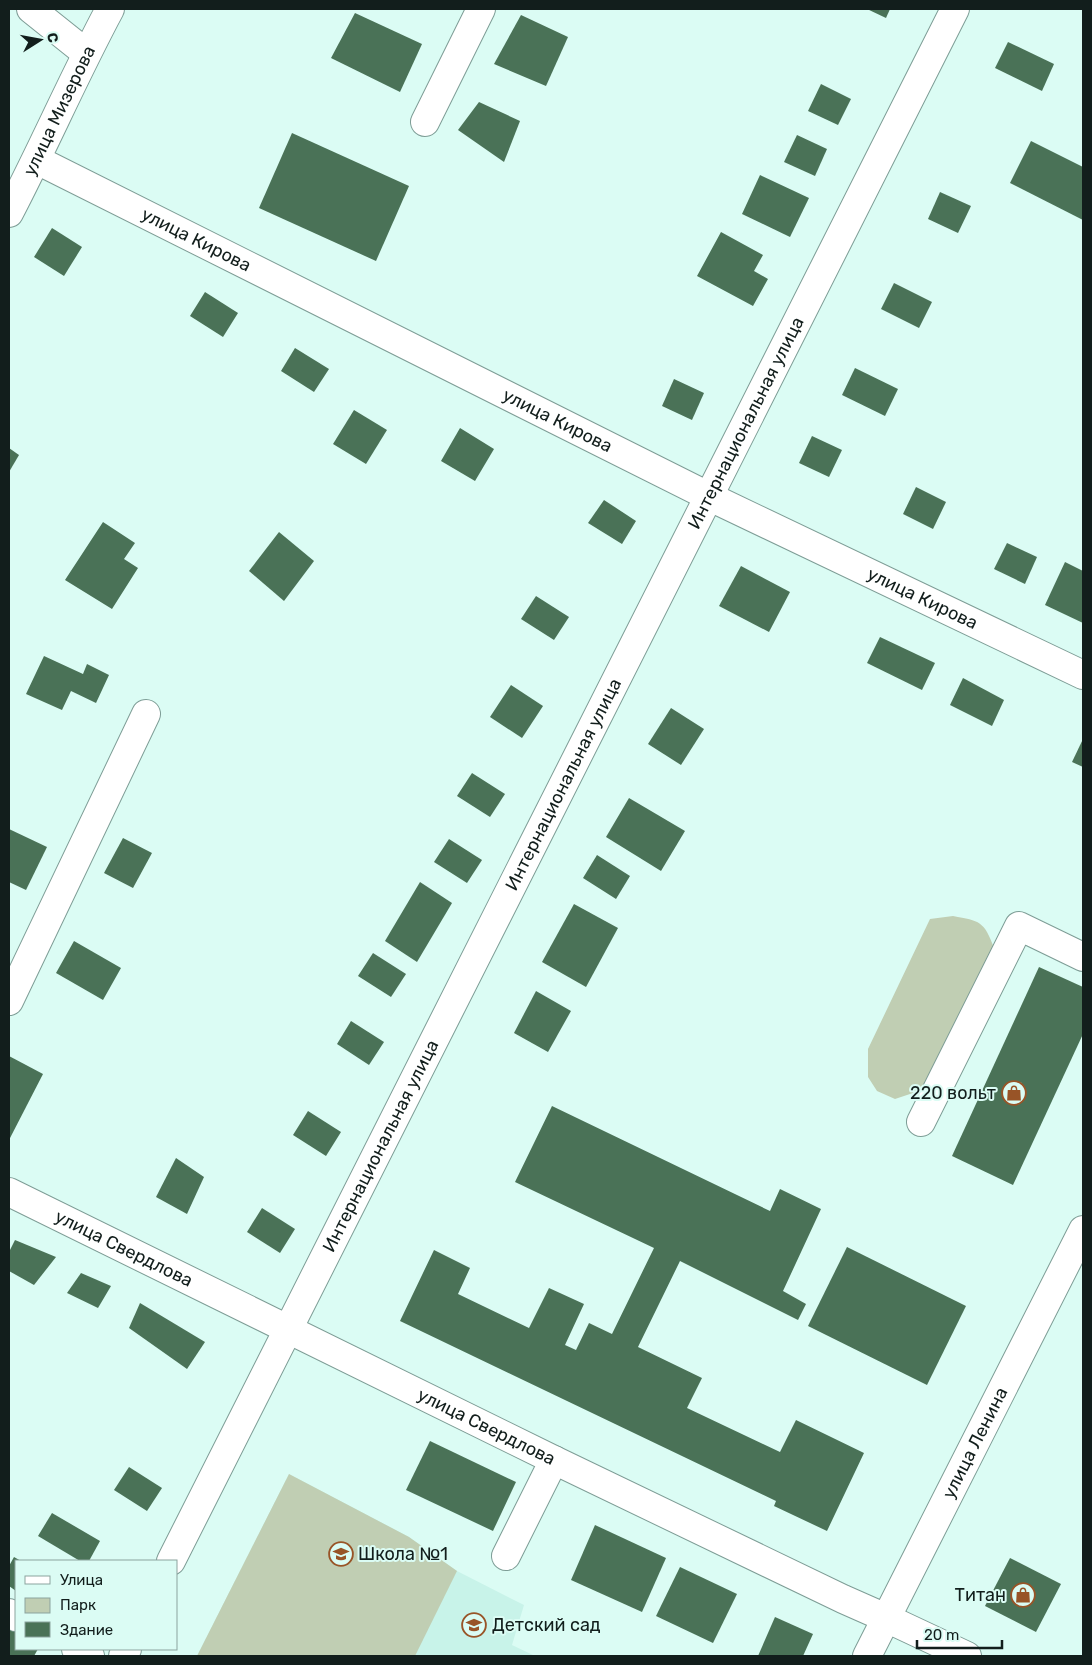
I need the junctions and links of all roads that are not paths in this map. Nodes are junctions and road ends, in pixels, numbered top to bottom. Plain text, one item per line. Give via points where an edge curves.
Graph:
1 (31, 9) edge
2 (110, 9) edge
3 (481, 9) edge
4 (955, 9) edge
5 (86, 53) junction
6 (424, 122) dead end
7 (37, 160) junction
8 (9, 213) edge
9 (710, 496) junction
10 (1083, 675) edge
11 (146, 714) dead end
12 (1083, 957) edge
13 (9, 1001) edge
14 (921, 1122) dead end
15 (9, 1192) edge
16 (1083, 1230) edge
17 (289, 1330) junction
18 (554, 1460) junction
19 (506, 1556) dead end
20 (172, 1560) edge
21 (886, 1618) junction
22 (78, 1650) edge
23 (90, 1656) edge
24 (867, 1656) edge
25 (967, 1656) edge

1 - 5 street
2 - 5 street, улица Мизерова
3 - 6 street
4 - 9 street, Интернациональная улица
5 - 7 street, улица Мизерова
7 - 8 street, улица Мизерова
7 - 9 street, улица Кирова
9 - 10 street, улица Кирова
9 - 17 street, Интернациональная улица
11 - 13 street
12 - 14 street via 1019,926
15 - 17 street, улица Свердлова
16 - 21 street, улица Ленина
17 - 18 street, улица Свердлова
17 - 20 street, Интернациональная улица
18 - 19 street
18 - 21 street, улица Свердлова
21 - 24 street, улица Ленина
21 - 25 street, улица Свердлова
22 - 23 street

